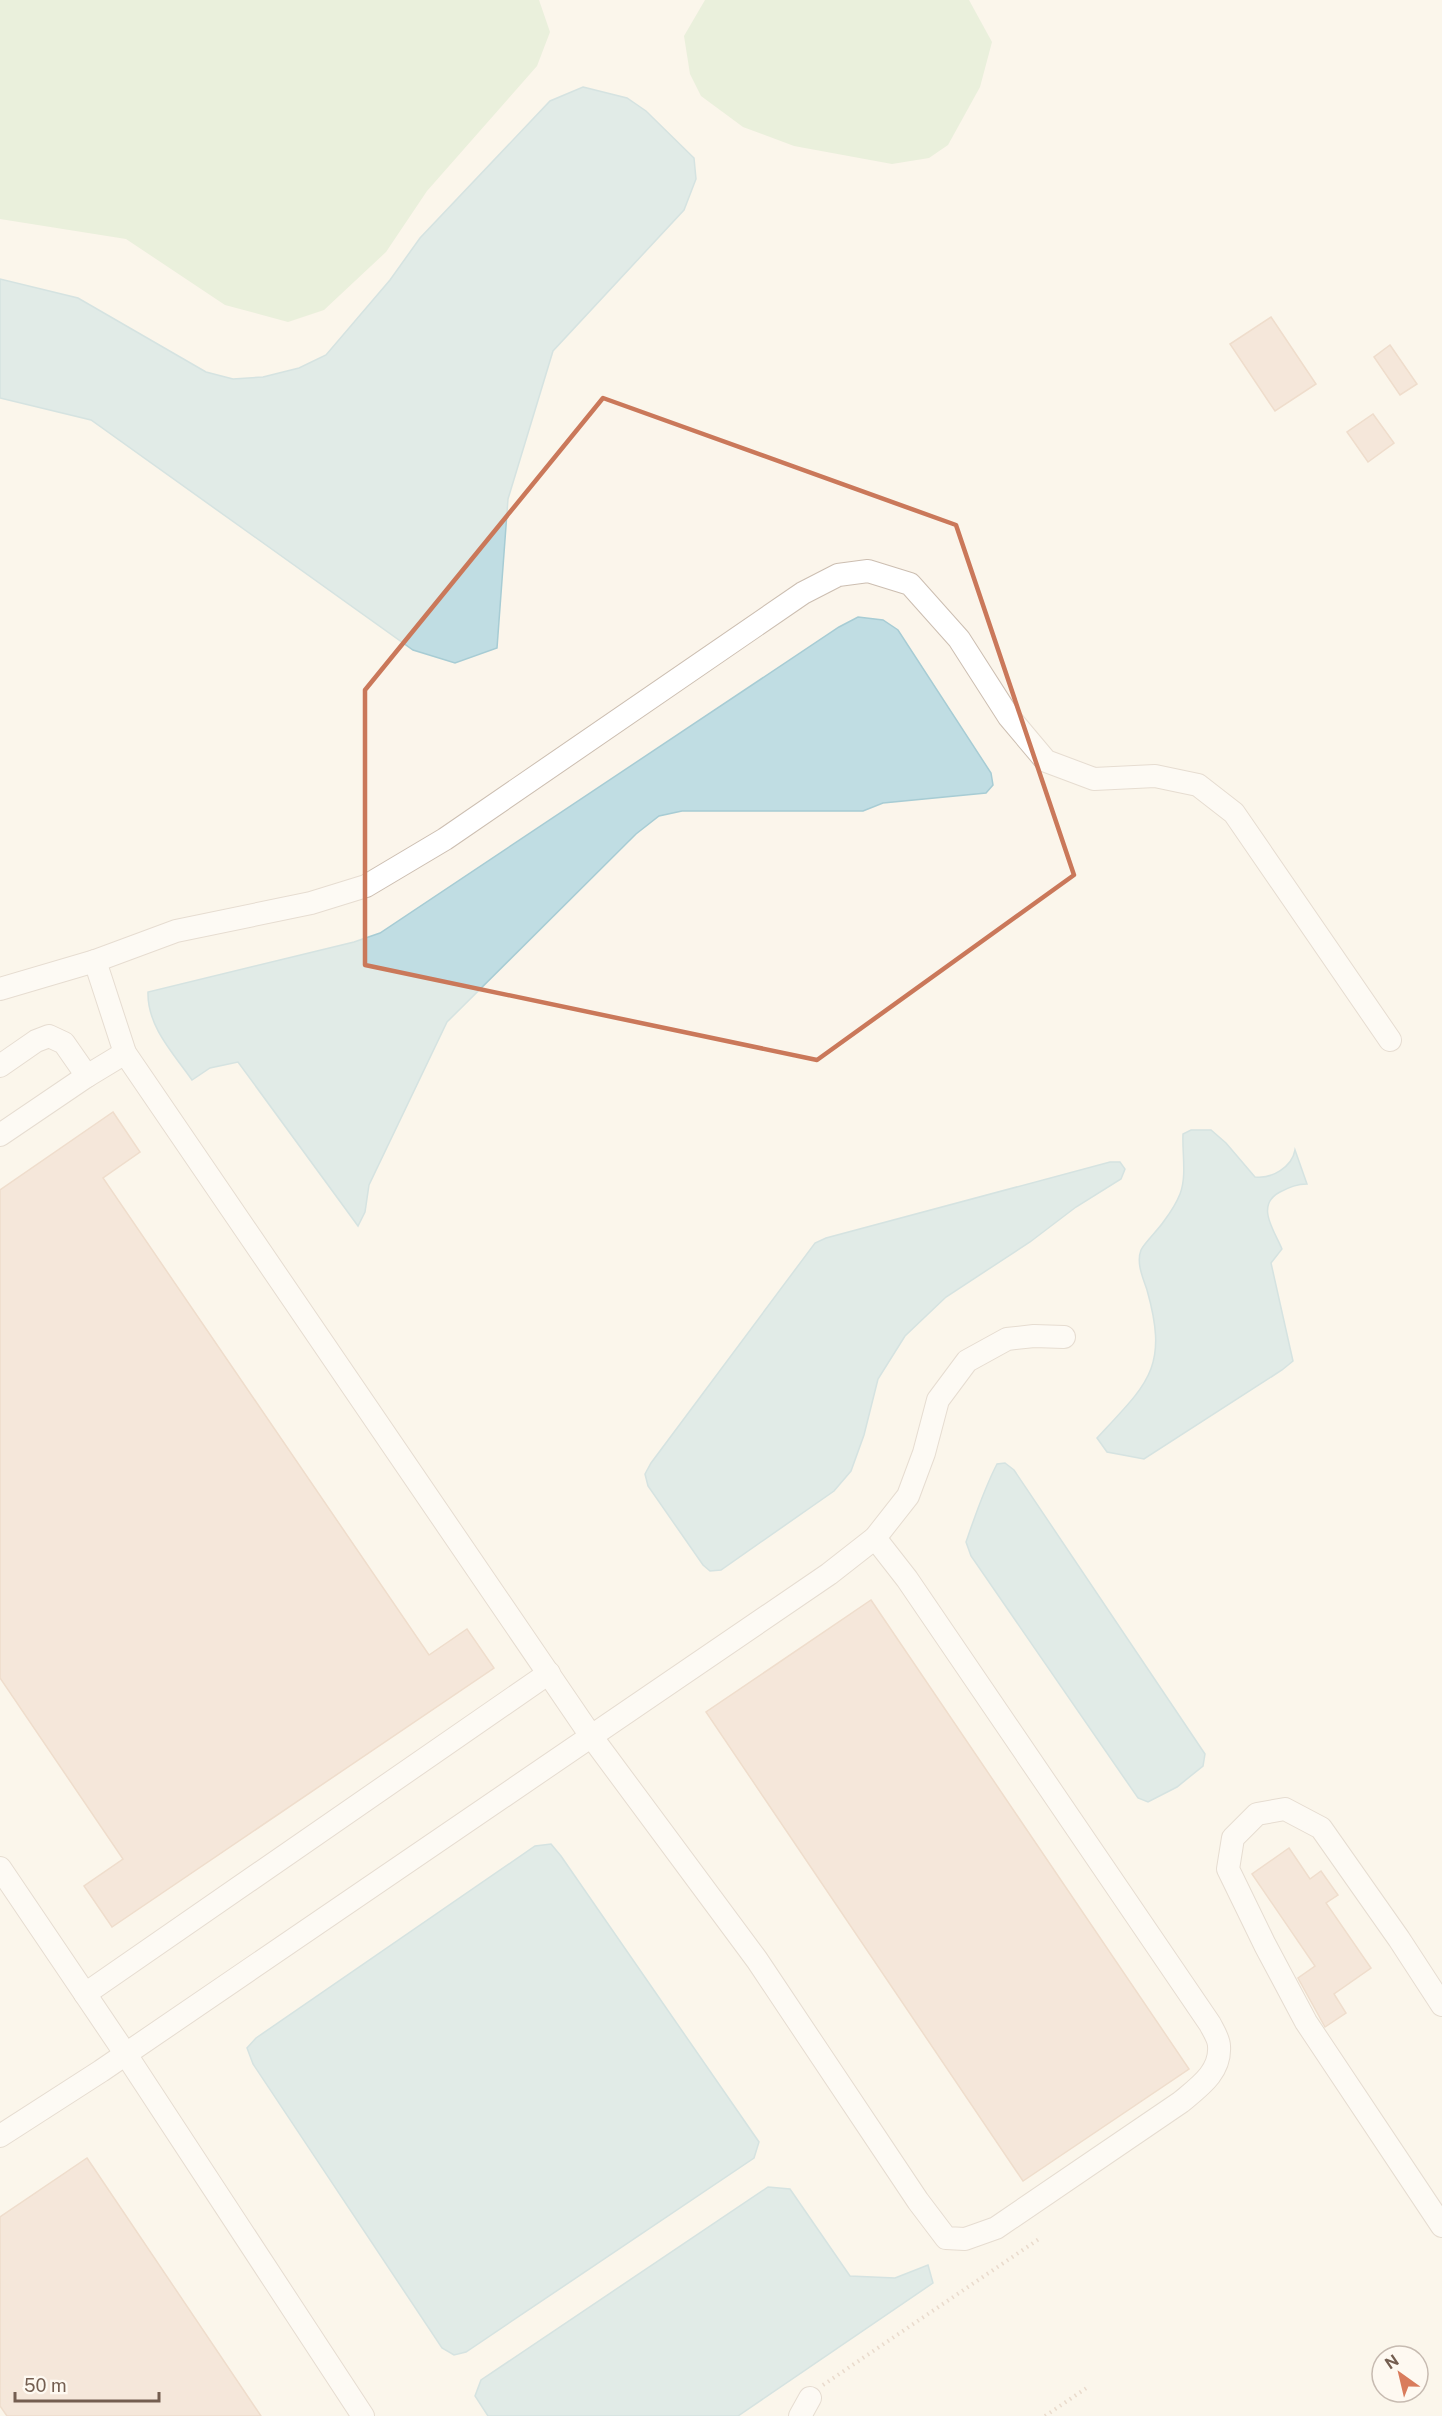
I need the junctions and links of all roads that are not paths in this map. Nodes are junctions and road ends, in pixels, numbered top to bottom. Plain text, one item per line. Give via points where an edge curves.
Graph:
1 (94, 961) junction
2 (0, 990) edge
3 (1390, 1040) dead end
4 (125, 1053) junction
5 (0, 1066) edge
6 (87, 1076) junction
7 (0, 1135) edge
8 (1064, 1338) dead end
9 (875, 1538) junction
10 (549, 1673) junction
11 (591, 1736) junction
12 (0, 1868) edge
13 (85, 1994) junction
14 (1442, 2005) edge
15 (125, 2053) junction
16 (0, 2136) edge
17 (1442, 2226) edge
18 (363, 2416) edge

1 - 2 street
1 - 3 street via 176,931 311,903 366,886 445,839 803,593 838,575 868,571 910,584 959,639 1009,717 1046,761 1094,779 1155,776 1198,785 1234,813
1 - 4 street
4 - 6 street
4 - 10 street
5 - 6 street via 49,1035 64,1043
6 - 7 street
8 - 9 street via 1007,1339 967,1361 938,1400 908,1496
9 - 11 street via 829,1574
9 - 11 street via 1210,2024 1219,2045 1216,2066 1205,2082 1181,2102 996,2228 965,2240 946,2238 757,1960
10 - 11 street
10 - 13 street
11 - 15 street
12 - 13 street
13 - 15 street
14 - 17 street via 1321,1828 1285,1809 1257,1814 1233,1838 1228,1869 1306,2022
15 - 16 street
15 - 18 street

